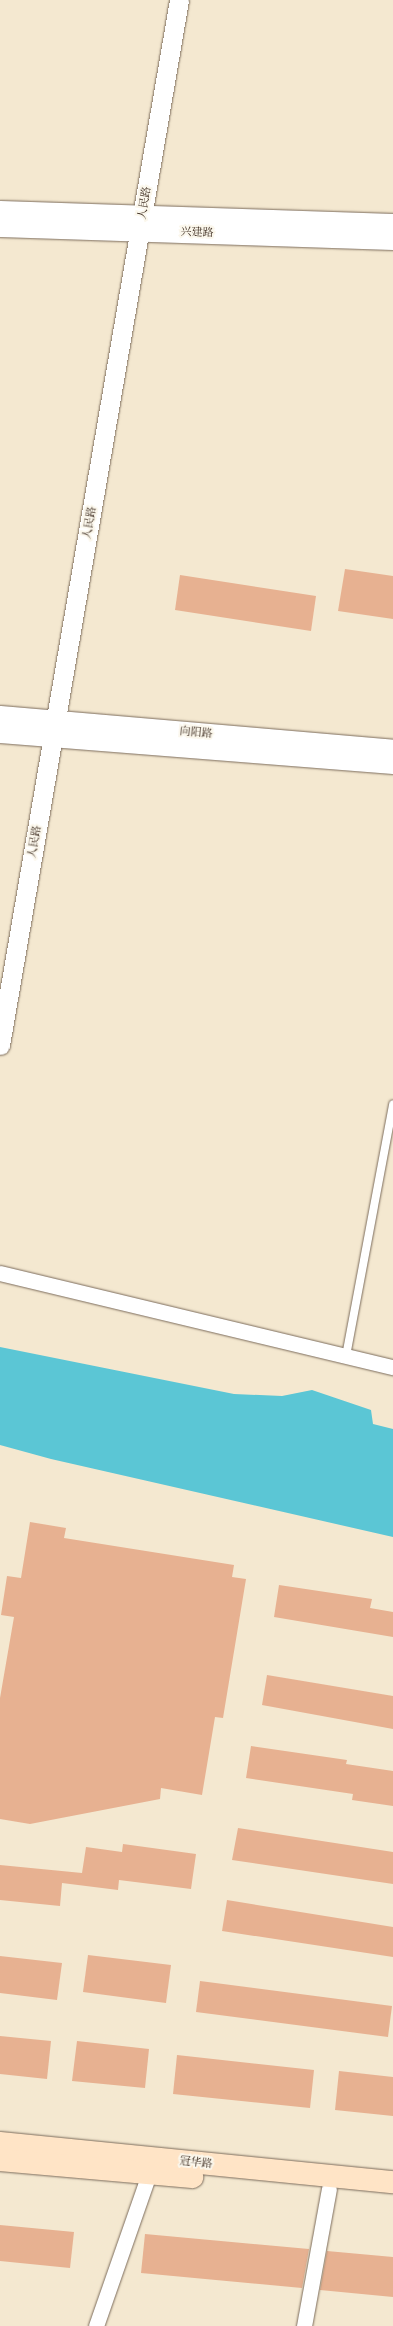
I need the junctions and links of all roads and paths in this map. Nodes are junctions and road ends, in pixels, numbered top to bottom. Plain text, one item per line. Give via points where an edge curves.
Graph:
1 (179, 0) edge
2 (0, 210) edge
3 (142, 223) junction
4 (393, 223) edge
5 (0, 227) edge
6 (393, 240) edge
7 (0, 716) edge
8 (54, 729) junction
9 (0, 733) edge
10 (393, 749) edge
11 (393, 764) edge
12 (0, 1045) edge
13 (393, 1104) edge
14 (0, 1273) edge
15 (346, 1356) junction
16 (393, 1366) edge
17 (0, 2144) edge
18 (0, 2160) edge
19 (149, 2174) junction
20 (393, 2182) edge
21 (329, 2189) junction
22 (393, 2195) edge
23 (96, 2326) edge
24 (304, 2326) edge

1 - 3 street, 人民路
2 - 3 street, 兴建路
3 - 4 street, 兴建路
3 - 5 street, 兴建路
3 - 6 street, 兴建路
3 - 8 street, 人民路
7 - 8 street, 向阳路
8 - 9 street, 向阳路
8 - 10 street, 向阳路
8 - 11 street, 向阳路
8 - 12 street, 人民路
13 - 15 lane
14 - 15 street
15 - 16 street
17 - 20 main road, 冠华路
18 - 19 main road, 冠华路
19 - 21 main road, 冠华路
19 - 23 street
21 - 22 main road, 冠华路
21 - 24 street

